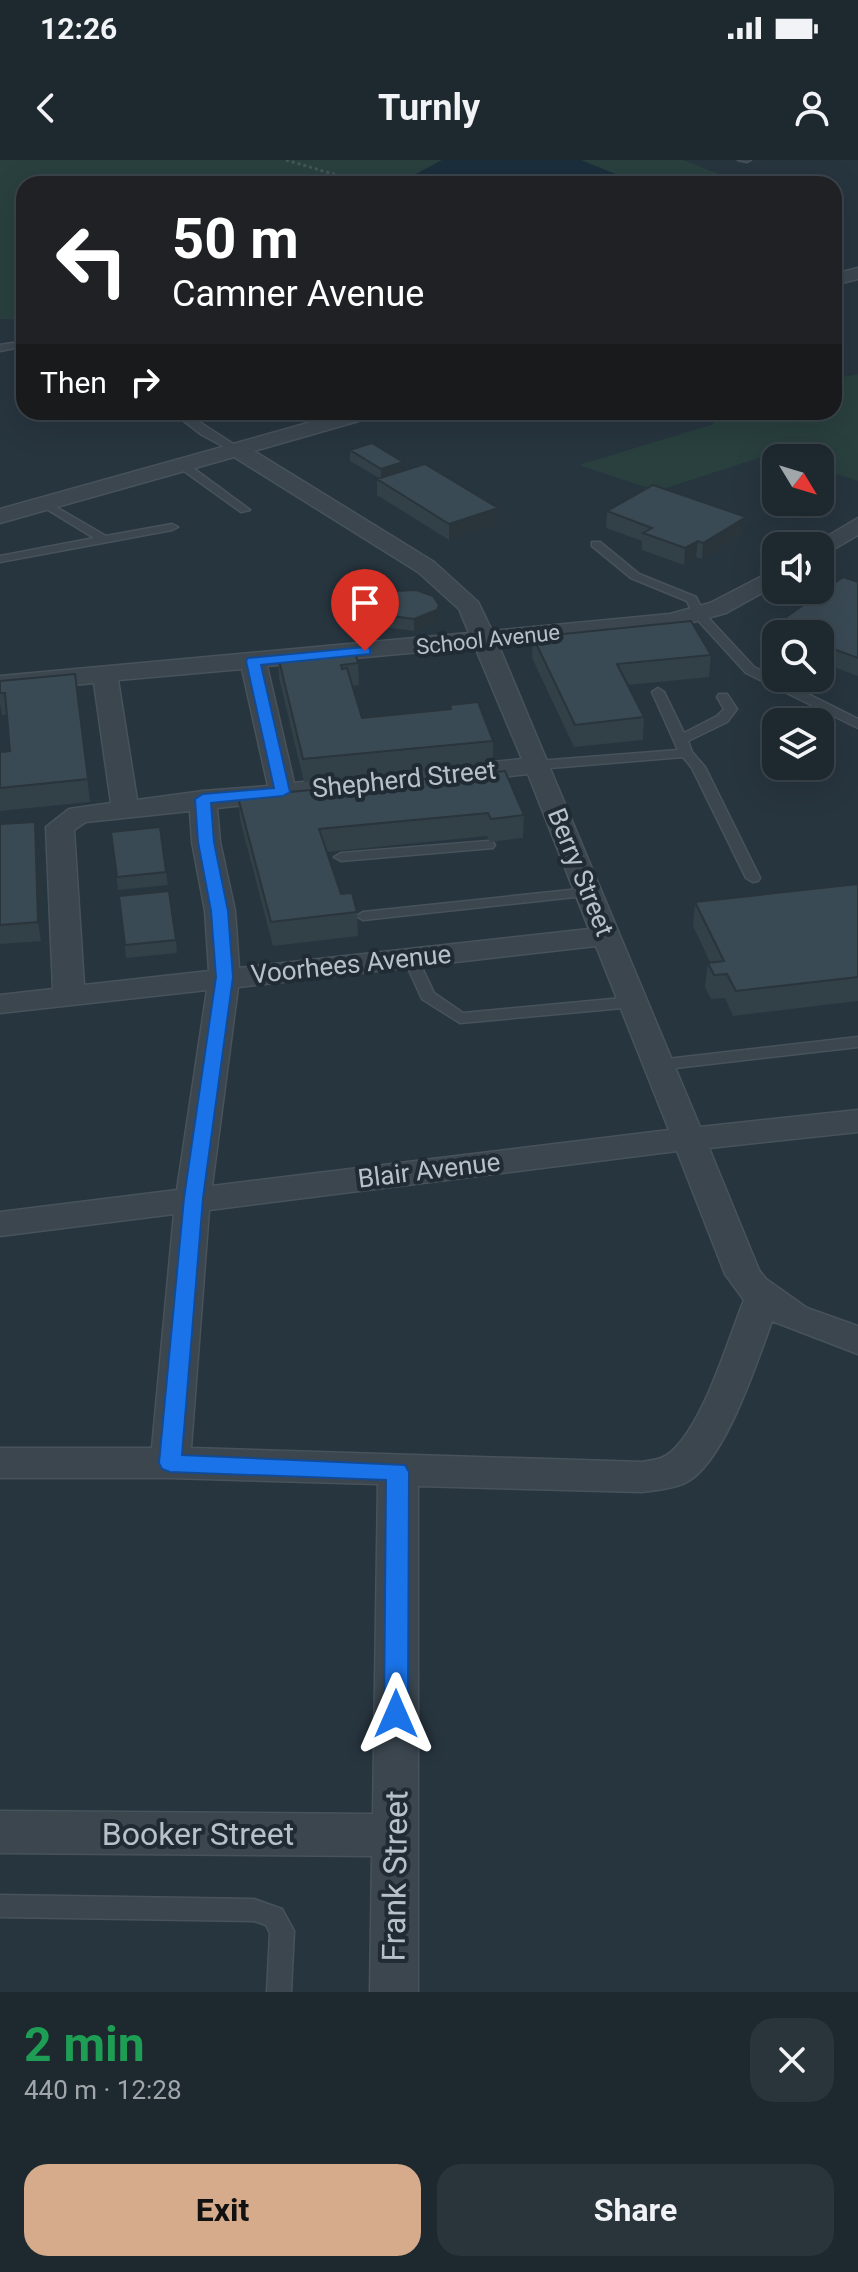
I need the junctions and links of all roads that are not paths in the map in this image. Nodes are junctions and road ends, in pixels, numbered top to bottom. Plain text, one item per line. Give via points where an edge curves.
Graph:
1 (12, 346) dead end
2 (0, 348) edge
3 (188, 420) edge
4 (340, 420) edge
5 (236, 449) junction
6 (181, 464) junction
7 (44, 503) junction
8 (245, 510) dead end
9 (0, 516) edge
10 (858, 525) edge
11 (172, 527) dead end
12 (105, 540) junction
13 (834, 541) edge
14 (596, 544) dead end
15 (0, 559) edge
16 (762, 584) edge
17 (698, 613) junction
18 (485, 639) junction
19 (253, 661) junction
20 (105, 676) junction
21 (0, 684) edge
22 (658, 692) dead end
23 (723, 697) dead end
24 (858, 724) edge
25 (683, 746) junction
26 (538, 765) junction
27 (283, 792) junction
28 (203, 799) junction
29 (125, 808) junction
30 (488, 845) edge
31 (341, 857) dead end
32 (753, 878) dead end
33 (589, 892) junction
34 (363, 916) dead end
35 (607, 936) junction
36 (410, 957) junction
37 (224, 977) junction
38 (69, 996) junction
39 (633, 1002) junction
40 (0, 1004) edge
41 (858, 1042) edge
42 (658, 1065) junction
43 (858, 1121) edge
44 (687, 1139) junction
45 (193, 1198) junction
46 (0, 1224) edge
47 (762, 1299) junction
48 (858, 1340) edge
49 (0, 1463) edge
50 (170, 1463) junction
51 (398, 1472) junction
52 (0, 1832) edge
53 (395, 1835) junction
54 (0, 1906) edge
55 (279, 1992) edge
56 (394, 1992) edge

1 - 2 lane
3 - 5 lane
4 - 5 street
5 - 6 street
5 - 18 street, Berry Street via 426,567 470,607
6 - 7 street
6 - 8 lane
7 - 9 street
7 - 12 lane
10 - 13 street
11 - 12 lane
12 - 15 lane
14 - 17 lane via 635,576 692,599
16 - 17 street, School Avenue
17 - 18 street, School Avenue via 671,621
17 - 24 lane via 750,670
18 - 19 street, School Avenue
18 - 26 street, Berry Street
19 - 20 street, School Avenue
19 - 27 street
20 - 21 street, School Avenue
20 - 29 street
22 - 25 lane
23 - 25 lane via 731,709
25 - 26 lane
25 - 32 lane
26 - 27 street, Shepherd Street
26 - 33 street, Berry Street
27 - 28 street, Shepherd Street
28 - 29 street, Shepherd Street
28 - 37 street
29 - 38 street, Shepherd Street via 79,815 60,827
30 - 31 lane
33 - 34 lane
33 - 35 street, Berry Street
35 - 36 street, Voorhees Avenue
35 - 39 street, Berry Street
36 - 37 street, Voorhees Avenue
36 - 39 lane via 427,996 460,1018
37 - 38 street, Voorhees Avenue
37 - 45 street
38 - 40 street, Voorhees Avenue
39 - 42 street, Berry Street
41 - 42 lane
42 - 44 street, Berry Street
43 - 44 street, Blair Avenue
44 - 45 street, Blair Avenue
44 - 47 street, Berry Street via 743,1274
45 - 46 street, Blair Avenue
45 - 50 street
47 - 48 street, Berry Street via 796,1319
47 - 51 street via 710,1430 673,1472 642,1477
49 - 50 street
50 - 51 street
51 - 53 street, Frank Street
52 - 53 street, Booker Street
53 - 56 street, Frank Street
54 - 55 lane via 254,1910 274,1917 282,1931

